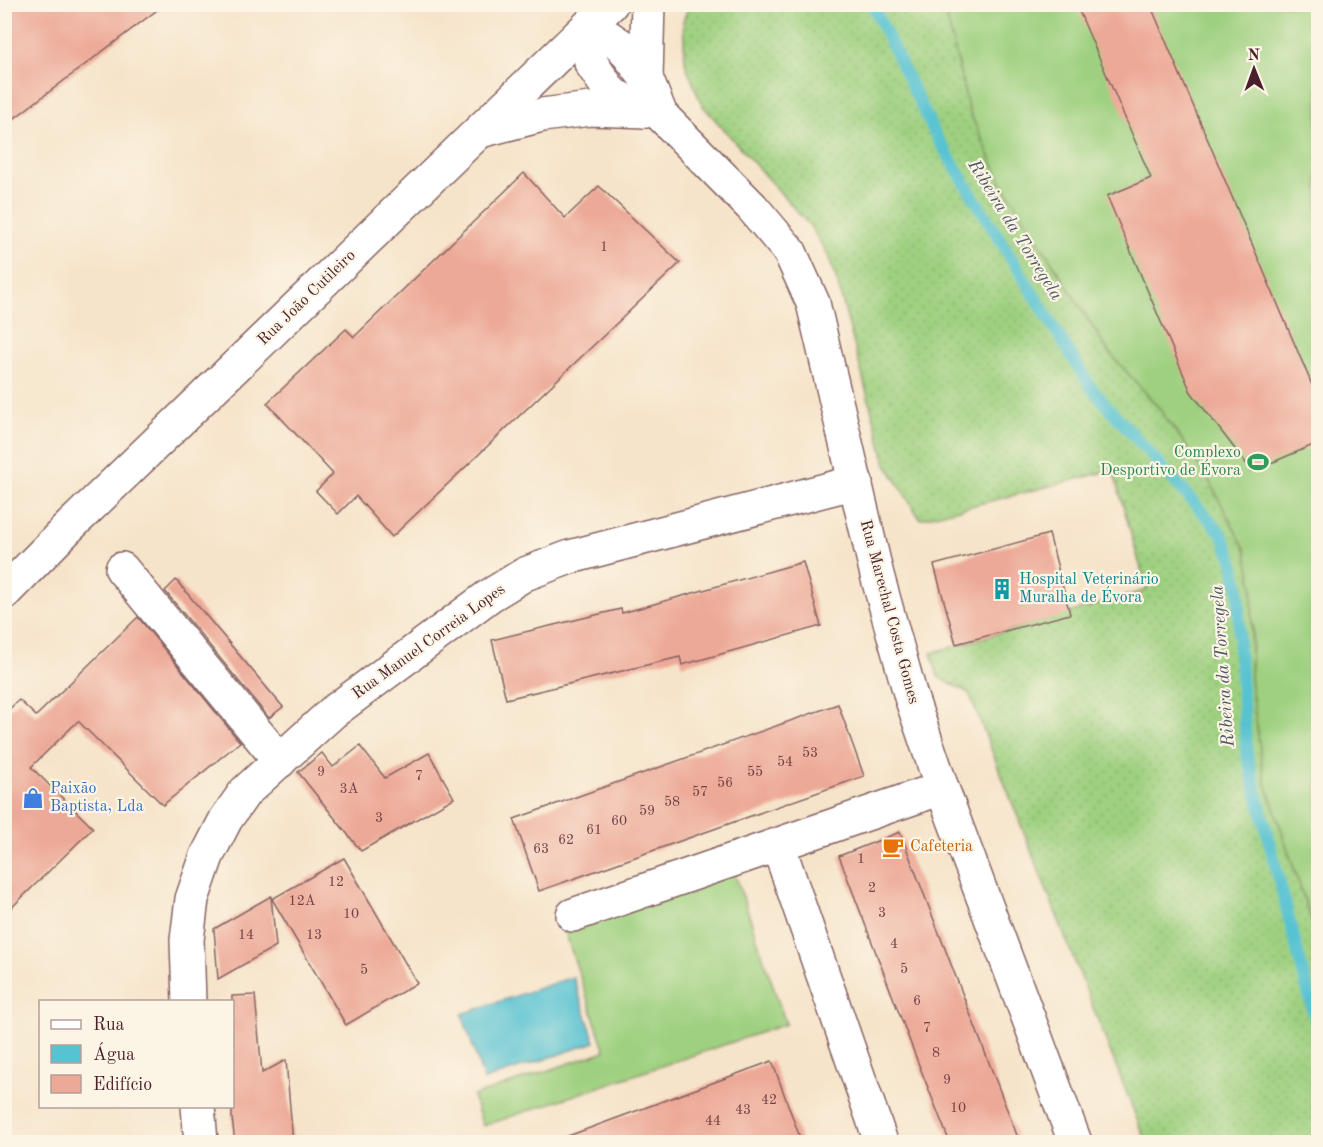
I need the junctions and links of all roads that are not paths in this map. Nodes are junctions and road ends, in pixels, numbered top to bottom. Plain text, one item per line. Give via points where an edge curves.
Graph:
1 (648, 4) edge
2 (600, 15) edge
3 (646, 78) junction
4 (654, 113) junction
5 (480, 131) junction
6 (856, 482) junction
7 (122, 569) dead end
8 (4, 593) edge
9 (280, 761) junction
10 (942, 788) junction
11 (778, 846) junction
12 (573, 915) dead end
13 (189, 1000) edge
14 (198, 1108) edge
15 (201, 1143) edge
16 (881, 1143) edge
17 (1075, 1143) edge

1 - 3 street
2 - 3 street
2 - 4 street via 591,63 612,94
2 - 5 street, Rua João Cutileiro
3 - 4 street
4 - 5 street via 591,109 542,115
4 - 6 street, Rua Marechal Costa Gomes via 752,207 790,252 813,303
5 - 8 street, Rua João Cutileiro
6 - 9 street, Rua Manuel Correia Lopes via 570,557 525,574 489,596 333,712
6 - 10 street, Rua Marechal Costa Gomes via 911,697
7 - 9 street
9 - 13 street, Rua Manuel Correia Lopes via 245,792 207,856 192,899
10 - 11 street
10 - 17 street, Rua Marechal Costa Gomes
11 - 12 street
11 - 16 street
14 - 15 street

